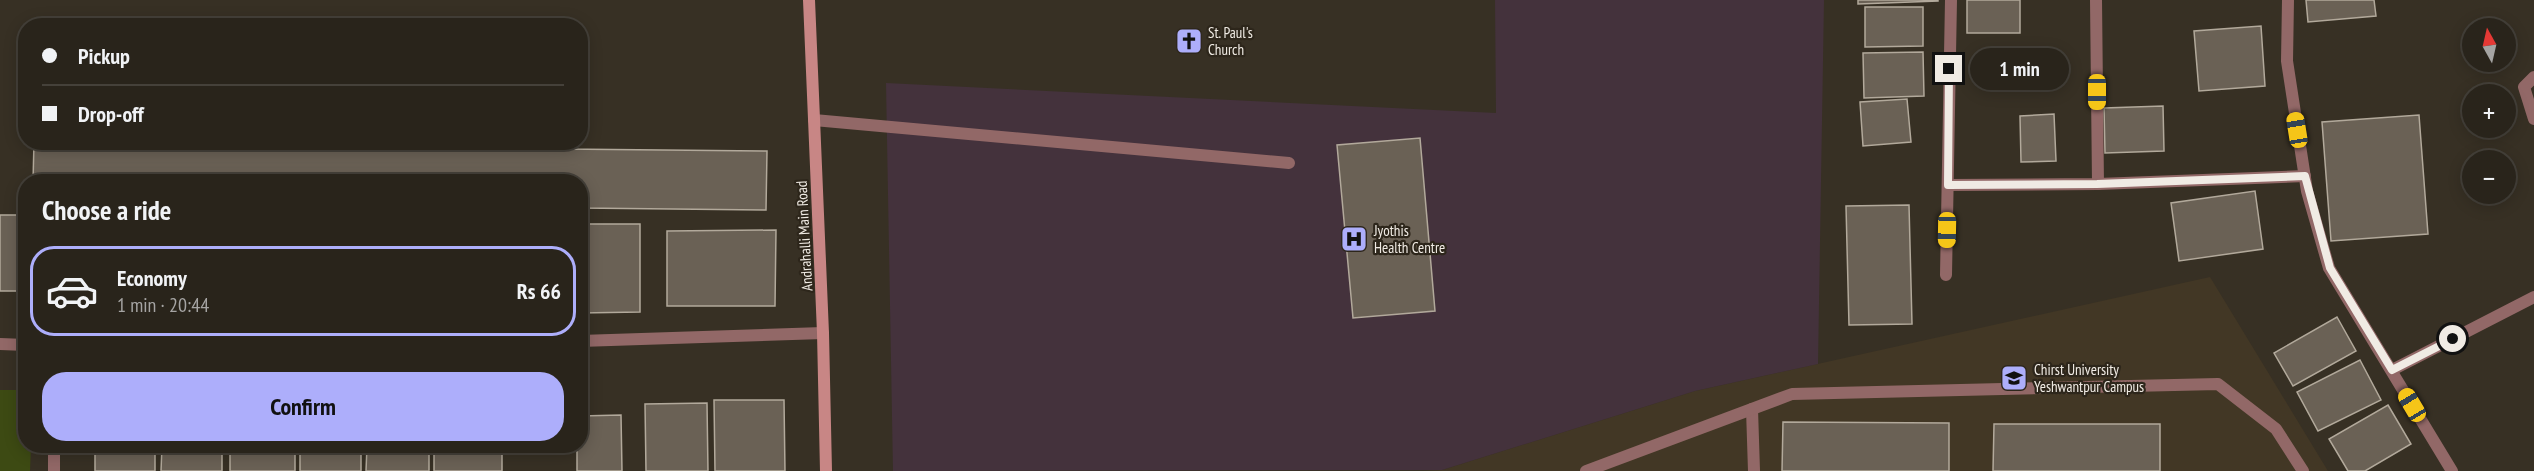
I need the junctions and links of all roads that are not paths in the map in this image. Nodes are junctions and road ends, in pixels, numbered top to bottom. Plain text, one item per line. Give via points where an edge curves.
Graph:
1 (809, 0) edge
2 (1950, 0) edge
3 (2096, 0) edge
4 (2288, 0) edge
5 (2534, 77) edge
6 (2534, 119) edge
7 (814, 120) junction
8 (1288, 163) dead end
9 (2305, 176) junction
10 (2097, 184) junction
11 (1948, 185) junction
12 (1946, 275) dead end
13 (2534, 297) edge
14 (823, 333) junction
15 (588, 341) edge
16 (0, 344) edge
17 (18, 345) edge
18 (2392, 370) junction
19 (1752, 410) junction
20 (54, 453) edge
21 (54, 471) edge
22 (826, 471) edge
23 (1586, 471) edge
24 (1754, 471) edge
25 (2303, 471) edge
26 (2452, 471) edge

1 - 7 main road, Andrahalli Main Road
2 - 11 street
3 - 10 street
4 - 9 street via 2287,61
5 - 6 street via 2524,87
7 - 8 street
7 - 14 main road, Andrahalli Main Road
9 - 10 street
9 - 18 street via 2330,268
10 - 11 street
11 - 12 street
13 - 18 street
14 - 15 street
14 - 22 main road, Andrahalli Main Road
16 - 17 street
18 - 26 street
19 - 23 street
19 - 24 street
19 - 25 street via 1792,394 2218,384 2276,429
20 - 21 street

